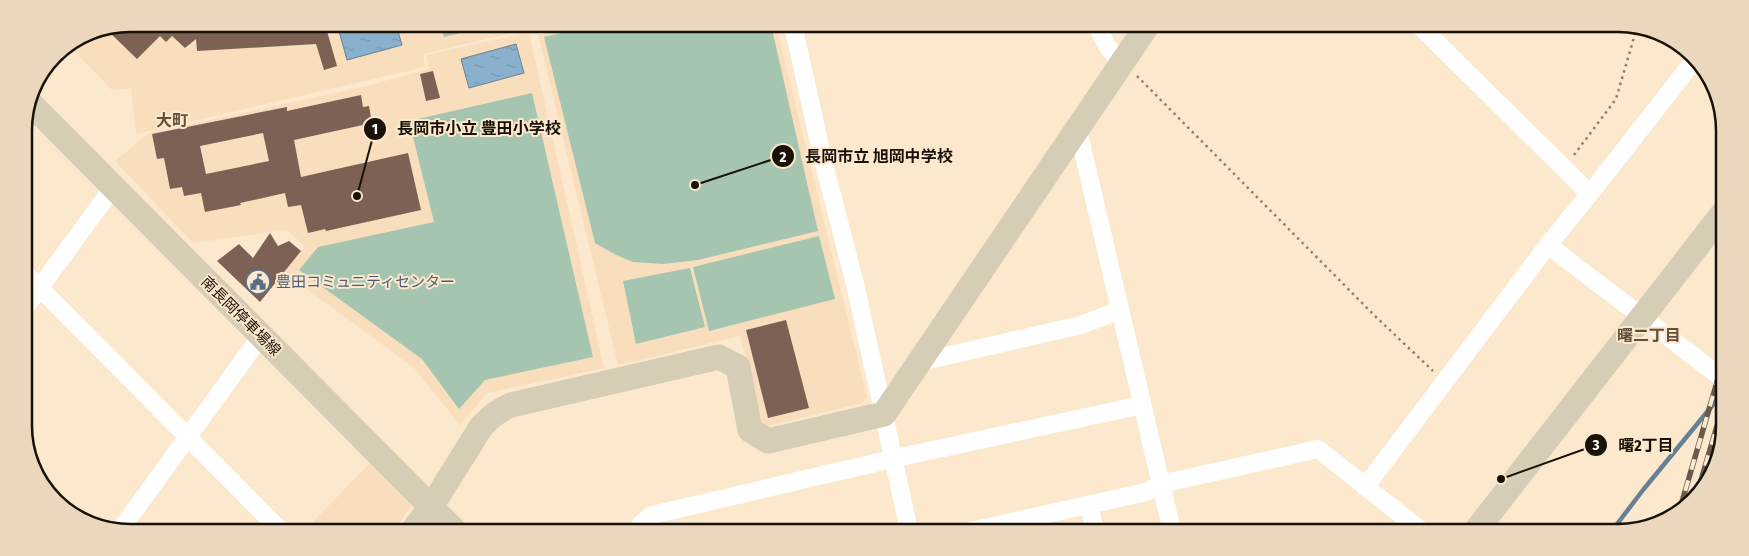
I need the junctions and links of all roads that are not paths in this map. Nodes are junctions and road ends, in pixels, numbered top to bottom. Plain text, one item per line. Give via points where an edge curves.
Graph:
1 (795, 32) edge
2 (1100, 32) edge
3 (1143, 32) edge
4 (1426, 32) edge
5 (1122, 64) junction
6 (1691, 65) edge
7 (35, 108) edge
8 (1078, 130) junction
9 (114, 186) junction
10 (1590, 193) junction
11 (1716, 222) edge
12 (1548, 245) junction
13 (32, 279) edge
14 (40, 287) junction
15 (32, 298) edge
16 (1120, 310) junction
17 (1642, 317) junction
18 (261, 336) junction
19 (920, 362) junction
20 (1716, 373) edge
21 (1142, 405) junction
22 (884, 414) junction
23 (188, 436) junction
24 (894, 460) junction
25 (1160, 484) junction
26 (1365, 487) junction
27 (1089, 505) junction
28 (431, 506) junction
29 (908, 523) edge
30 (1015, 523) edge
31 (1093, 523) edge
32 (1170, 523) edge
33 (1412, 523) edge
34 (1482, 523) edge
35 (125, 524) edge
36 (269, 524) edge
37 (418, 524) edge
38 (448, 524) edge
39 (641, 524) edge

1 - 22 street
2 - 5 street
3 - 5 street
4 - 10 street
5 - 8 street
6 - 10 street
7 - 9 street, 南長岡停車場線
8 - 16 street
8 - 19 street
9 - 14 street
9 - 18 street, 南長岡停車場線
10 - 12 street
11 - 17 street
12 - 17 street
12 - 26 street
13 - 14 street
14 - 15 street
14 - 23 street
16 - 19 street via 1081,325
16 - 21 street
17 - 20 street
17 - 34 street
18 - 23 street
18 - 28 street, 南長岡停車場線
19 - 22 street
21 - 24 street
21 - 25 street
22 - 24 street
22 - 28 street via 768,441 750,430 738,367 719,357 503,408 481,427
23 - 35 street
23 - 36 street
24 - 29 street
24 - 39 street via 652,515
25 - 26 street via 1318,449
25 - 27 street via 1146,492
25 - 32 street
26 - 33 street
27 - 30 street
27 - 31 street
28 - 37 street
28 - 38 street, 南長岡停車場線

